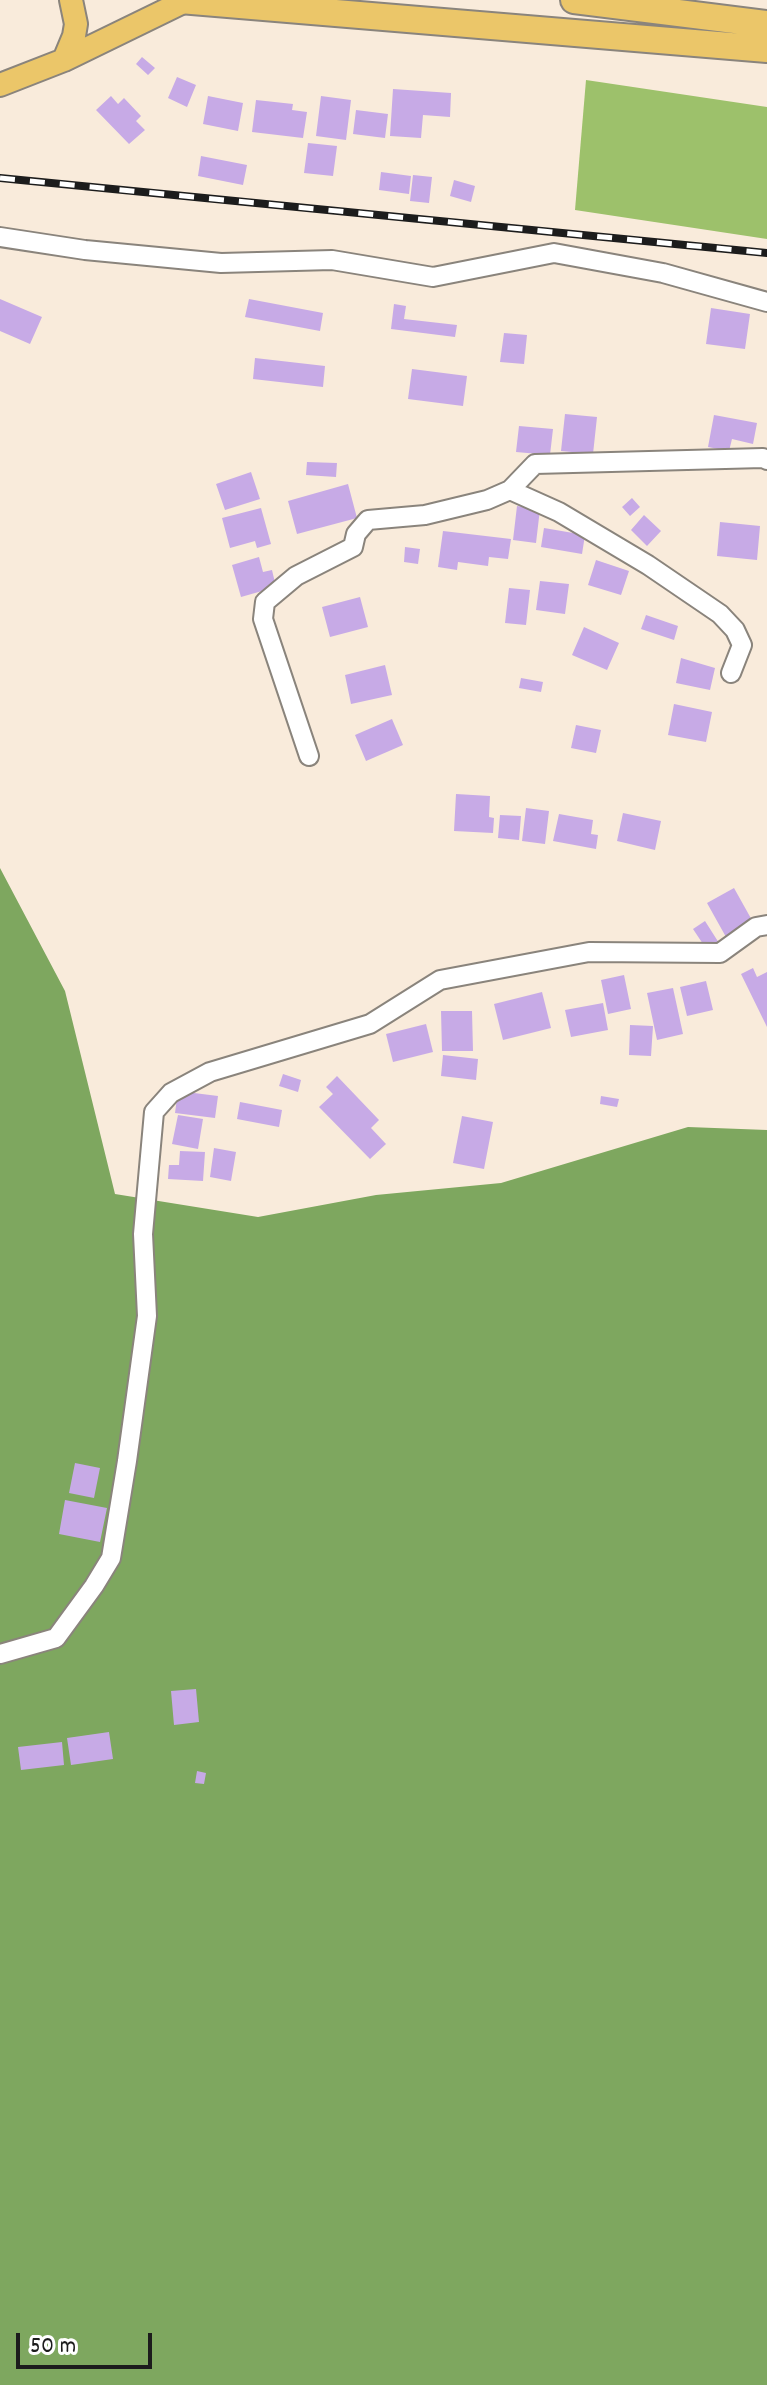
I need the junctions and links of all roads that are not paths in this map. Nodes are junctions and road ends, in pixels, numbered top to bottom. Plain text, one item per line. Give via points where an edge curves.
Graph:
1 (71, 0) edge
2 (182, 0) edge
3 (574, 0) edge
4 (767, 24) edge
5 (767, 49) edge
6 (64, 60) junction
7 (0, 85) edge
8 (0, 237) edge
9 (767, 302) edge
10 (767, 460) edge
11 (510, 490) junction
12 (731, 673) dead end
13 (309, 756) dead end
14 (767, 925) edge
15 (0, 1654) edge

1 - 6 main road via 76,24
2 - 5 highway
2 - 6 main road
3 - 4 highway
6 - 7 main road
8 - 9 street via 221,263 332,260 433,277 554,253 663,273
10 - 11 street via 535,464
11 - 12 street via 559,512 720,614 742,645
11 - 13 street via 425,515 368,520 353,547 296,576 265,602 263,619
14 - 15 street via 720,953 589,952 440,980 370,1024 210,1072 171,1093 154,1112 143,1234 147,1316 111,1558 56,1638

